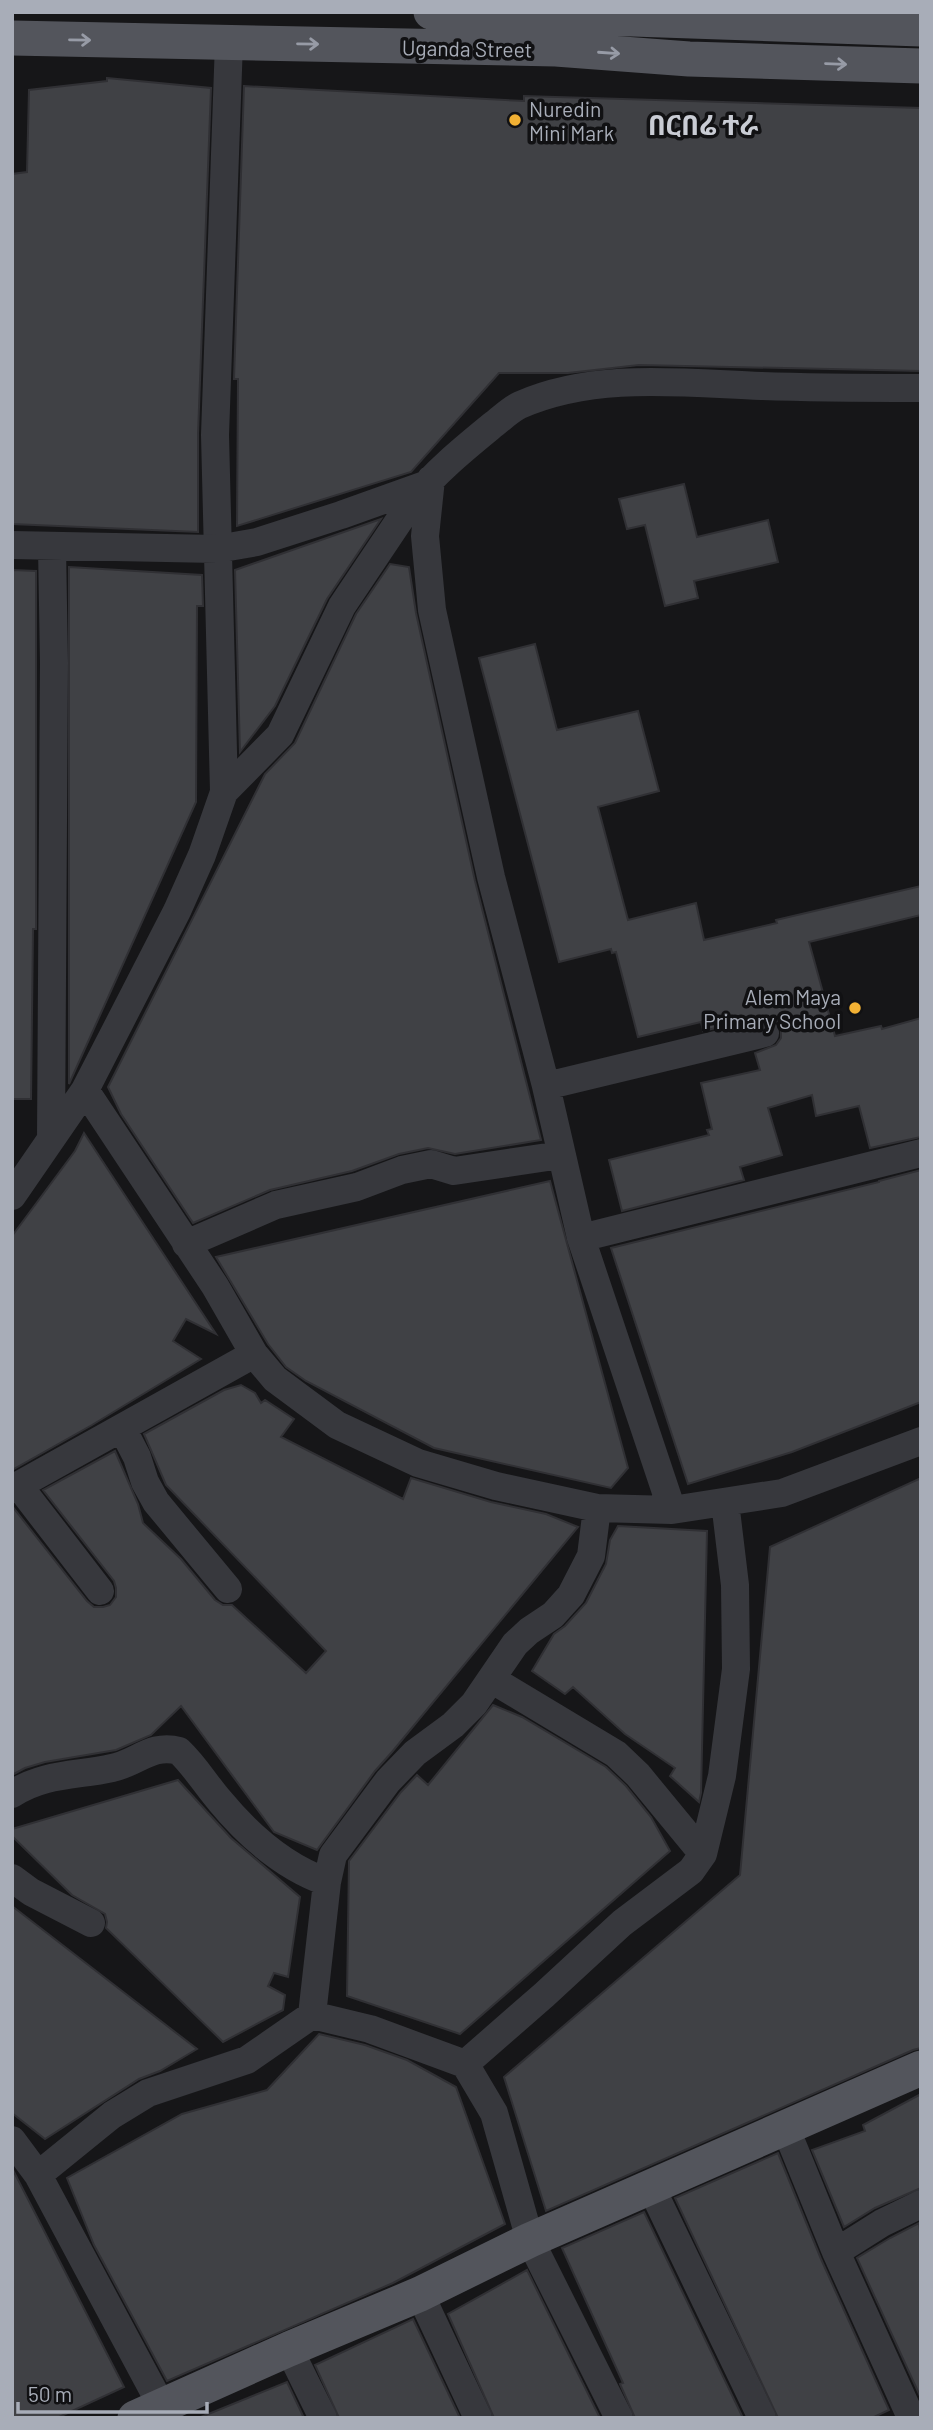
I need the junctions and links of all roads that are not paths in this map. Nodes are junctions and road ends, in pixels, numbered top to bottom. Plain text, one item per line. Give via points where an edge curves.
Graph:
1 (430, 12) edge
2 (557, 26) edge
3 (921, 29) edge
4 (12, 38) edge
5 (229, 42) junction
6 (921, 66) edge
7 (921, 388) edge
8 (428, 482) junction
9 (12, 545) edge
10 (52, 547) junction
11 (217, 549) junction
12 (224, 792) junction
13 (765, 1033) dead end
14 (546, 1086) junction
15 (85, 1090) junction
16 (51, 1139) junction
17 (921, 1153) edge
18 (561, 1156) junction
19 (13, 1193) edge
20 (582, 1238) junction
21 (186, 1244) junction
22 (254, 1354) junction
23 (121, 1428) junction
24 (921, 1441) edge
25 (16, 1487) edge
26 (725, 1502) junction
27 (597, 1508) junction
28 (672, 1510) junction
29 (228, 1589) dead end
30 (100, 1591) dead end
31 (491, 1679) junction
32 (12, 1794) edge
33 (703, 1854) junction
34 (12, 1878) edge
35 (327, 1882) junction
36 (91, 1923) dead end
37 (312, 2015) junction
38 (465, 2064) junction
39 (921, 2068) edge
40 (786, 2129) junction
41 (12, 2140) edge
42 (38, 2175) junction
43 (651, 2187) junction
44 (921, 2204) edge
45 (530, 2240) junction
46 (835, 2252) junction
47 (420, 2294) junction
48 (289, 2349) junction
49 (910, 2413) edge
50 (155, 2414) edge
51 (323, 2418) edge
52 (478, 2418) edge
53 (619, 2418) edge
54 (762, 2418) edge

1 - 2 main road, Uganda Street
2 - 3 main road, Uganda Street
5 -> 2 main road, Uganda Street
2 -> 6 main road, Uganda Street via 689,59
4 -> 5 main road, Uganda Street
5 - 11 street via 215,435
7 - 8 street via 594,384 517,406
8 - 11 street via 341,515
8 - 12 street via 342,606 280,734
8 - 14 street via 425,536 432,610 491,877
9 - 10 street
10 - 11 street
10 - 16 street
11 - 12 street
12 - 15 street via 177,911
13 - 14 street
14 - 18 street
15 - 16 street
15 - 21 street
16 - 19 street
17 - 20 street
18 - 20 street
18 - 21 street via 454,1171 431,1164 402,1170 357,1187 276,1205
20 - 28 street
21 - 22 street
22 - 23 street
22 - 27 street via 275,1379 337,1425 418,1463
23 - 25 street
23 - 29 street via 156,1502
24 - 26 street via 782,1493
25 - 30 street
26 - 28 street
26 - 33 street via 735,1585 736,1669 722,1776
27 - 28 street
27 - 31 street via 591,1556 571,1595 515,1644
31 - 33 street via 616,1754
31 - 35 street via 453,1725 415,1753 388,1781 332,1855
32 - 35 street via 45,1778 115,1768 157,1749 179,1751 272,1853
33 - 38 street via 691,1871 622,1923
34 - 36 street
35 - 37 street
37 - 38 street via 370,2029
37 - 42 street via 247,2060 136,2100
38 - 45 street via 494,2113
39 - 40 main road
40 - 43 main road
40 - 46 street
41 - 42 street
42 - 50 street
43 - 45 main road
43 - 54 street
44 - 46 street
45 - 47 main road
45 - 53 street
46 - 49 street
47 - 48 main road
47 - 52 street
48 - 50 main road
48 - 51 street

